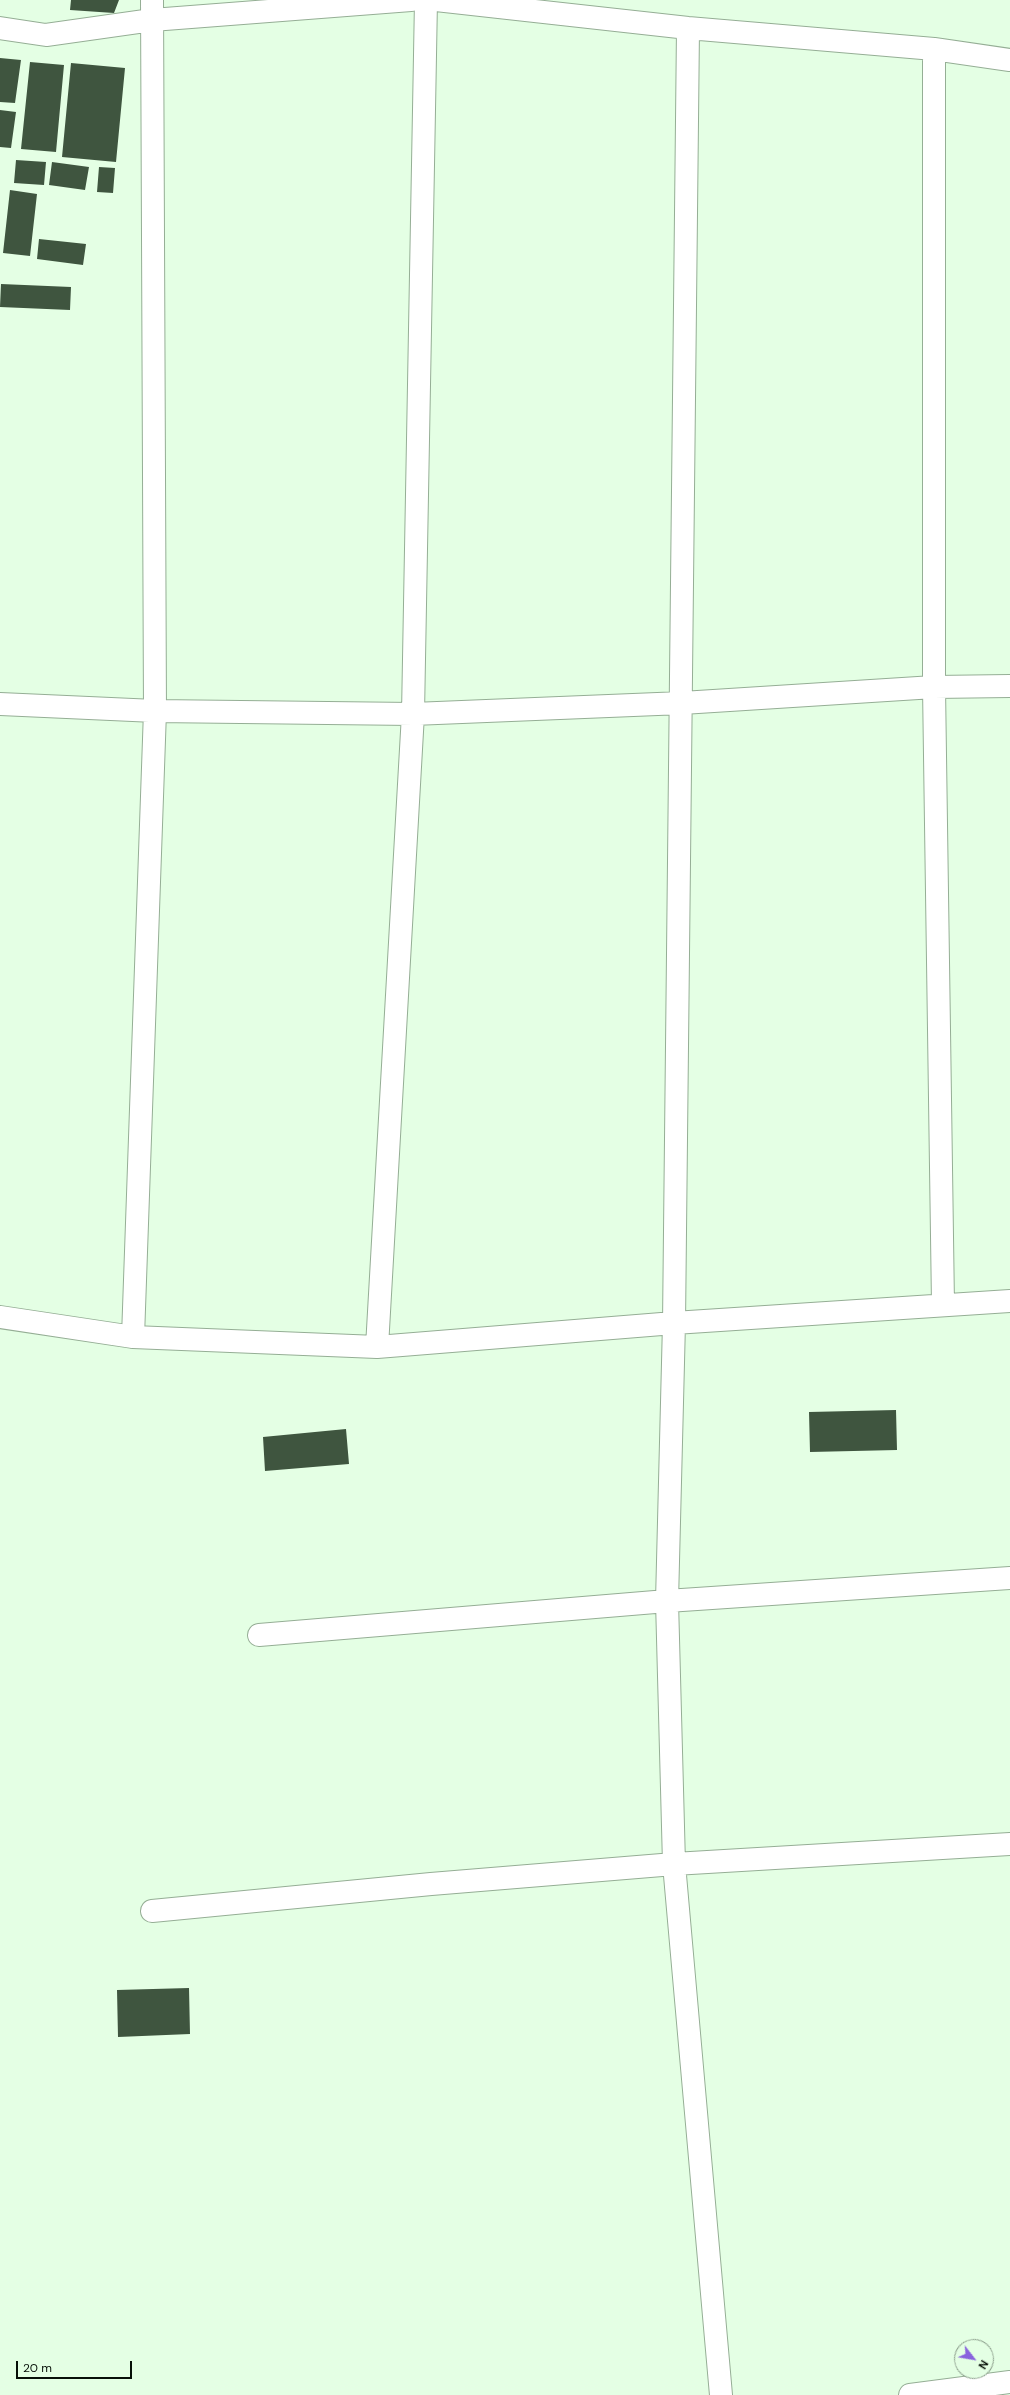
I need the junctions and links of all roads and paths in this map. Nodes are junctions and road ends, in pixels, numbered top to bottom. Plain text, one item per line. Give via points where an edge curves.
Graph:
1 (411, 0) edge
2 (426, 0) edge
3 (436, 0) edge
4 (152, 10) edge
5 (0, 28) edge
6 (688, 28) junction
7 (934, 49) junction
8 (1010, 60) edge
9 (1010, 686) edge
10 (934, 687) junction
11 (682, 703) junction
12 (0, 704) edge
13 (155, 711) junction
14 (413, 714) junction
15 (1010, 1301) edge
16 (943, 1304) junction
17 (0, 1317) edge
18 (674, 1323) junction
19 (133, 1337) junction
20 (377, 1346) junction
21 (1010, 1578) edge
22 (667, 1601) junction
23 (259, 1635) dead end
24 (1010, 1844) edge
25 (674, 1864) junction
26 (152, 1911) dead end
27 (1010, 2382) edge
28 (721, 2395) edge
29 (910, 2395) edge

1 - 4 main road
2 - 14 main road
3 - 6 main road
4 - 5 main road via 46,35
4 - 13 main road
6 - 7 main road
6 - 11 main road
7 - 8 main road
7 - 10 main road
9 - 10 main road
10 - 11 main road
10 - 16 main road
11 - 14 main road
11 - 18 main road
12 - 13 main road
13 - 14 main road
13 - 19 main road
14 - 20 main road
15 - 16 main road
16 - 18 main road
17 - 19 main road
18 - 20 main road
18 - 22 main road
19 - 20 main road
21 - 22 main road
22 - 23 main road
22 - 25 main road
24 - 25 main road
25 - 26 main road
25 - 28 main road
27 - 29 main road

